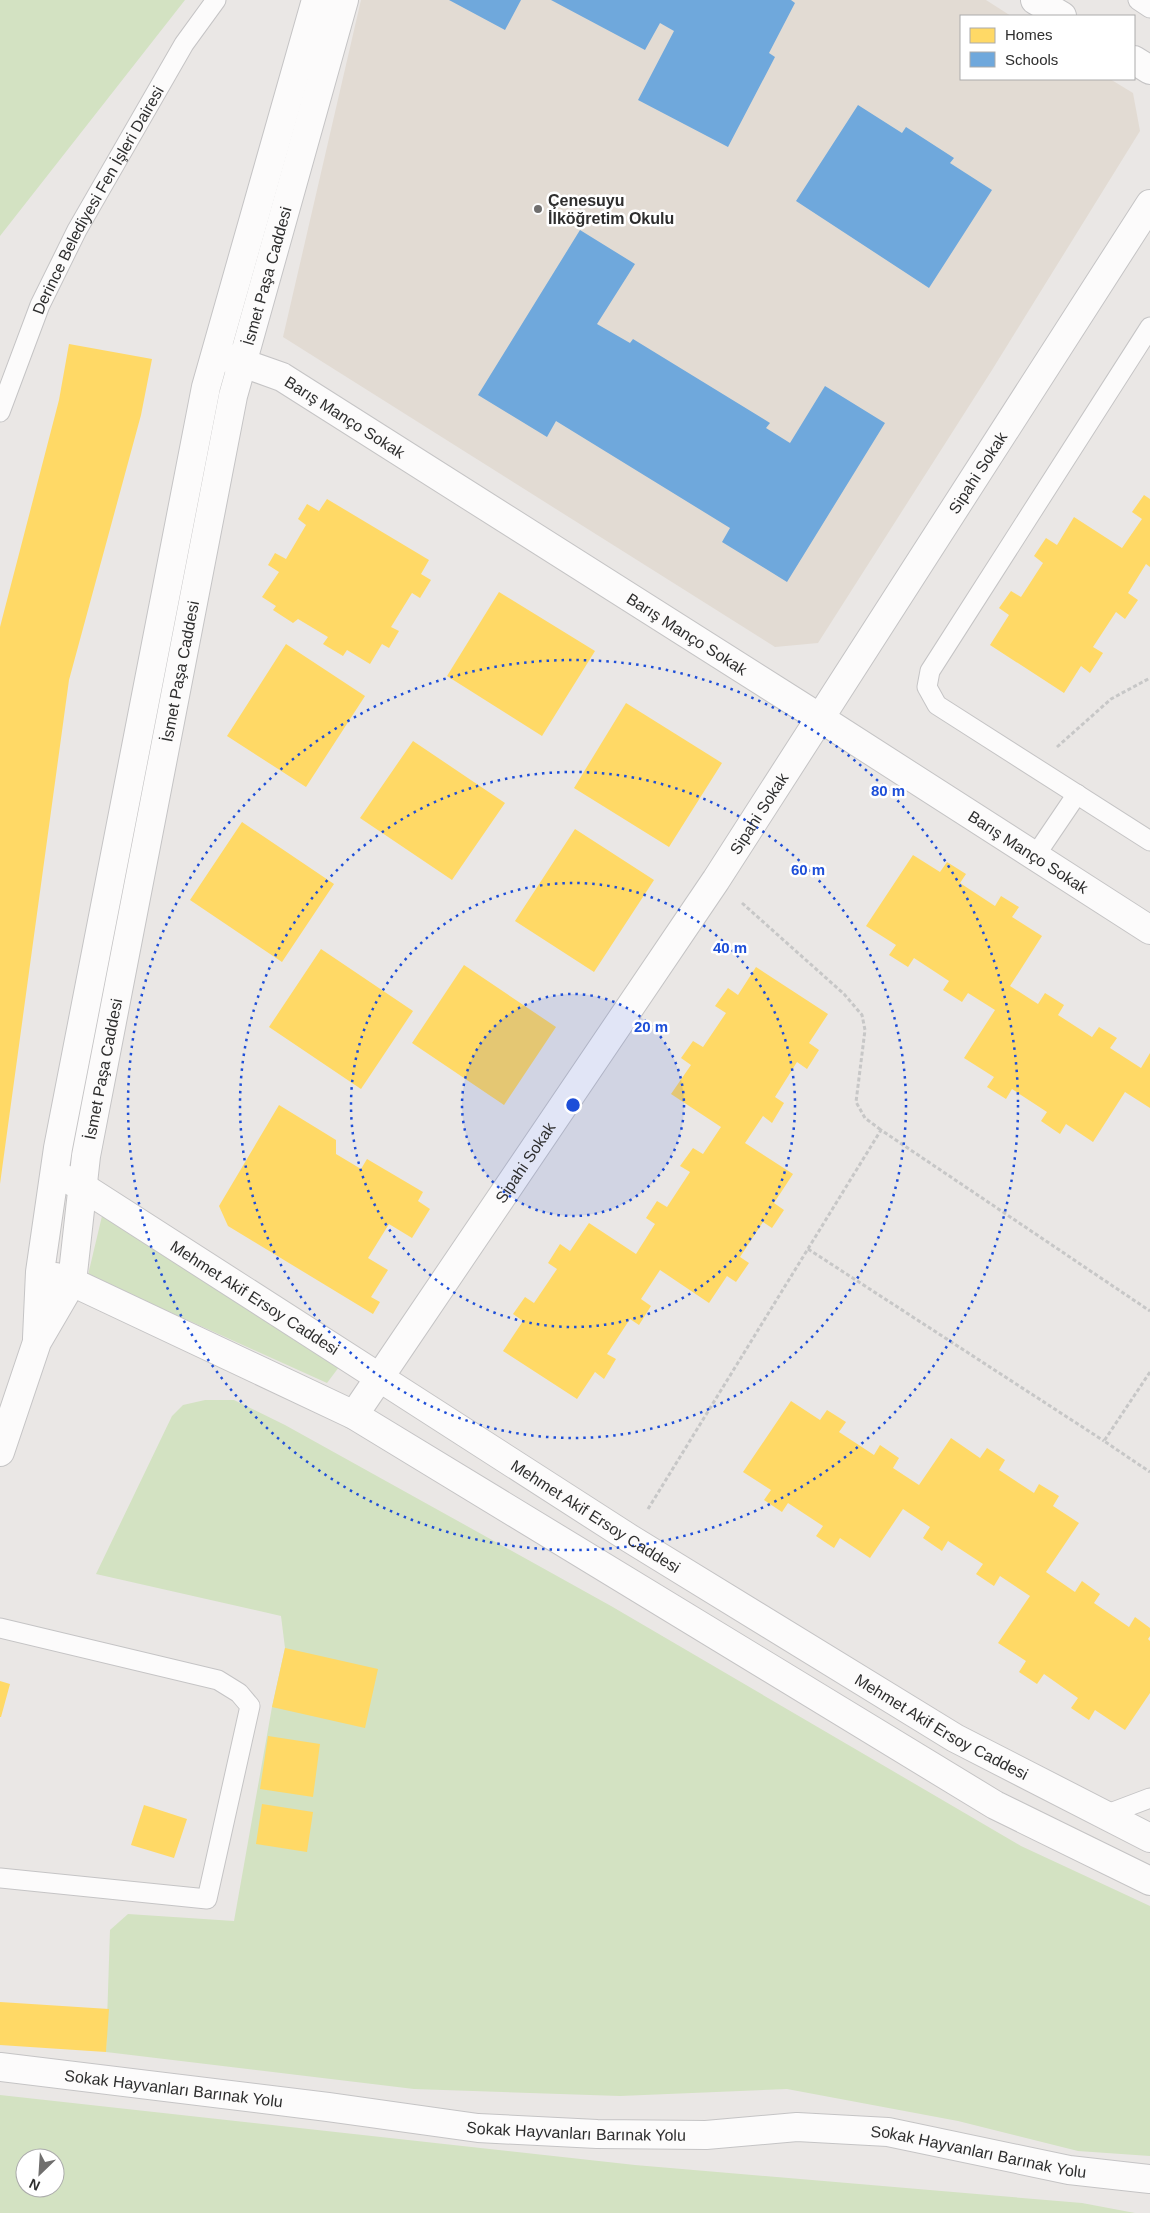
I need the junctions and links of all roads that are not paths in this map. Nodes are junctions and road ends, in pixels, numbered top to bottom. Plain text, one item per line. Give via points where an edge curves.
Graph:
1 (216, 0) edge
2 (316, 0) edge
3 (344, 0) edge
4 (1035, 0) edge
5 (1138, 0) edge
6 (1150, 8) edge
7 (1060, 15) edge
8 (1135, 61) edge
9 (1150, 70) edge
10 (1150, 204) edge
11 (1150, 327) edge
12 (216, 353) junction
13 (243, 363) junction
14 (0, 412) edge
15 (820, 718) junction
16 (1077, 794) junction
17 (1150, 841) edge
18 (1035, 856) junction
19 (1150, 930) edge
20 (54, 1173) junction
21 (83, 1187) junction
22 (40, 1272) junction
23 (72, 1282) junction
24 (36, 1342) junction
25 (380, 1377) junction
26 (354, 1415) junction
27 (0, 1452) edge
28 (0, 1628) edge
29 (1150, 1798) edge
30 (1105, 1815) junction
31 (1150, 1838) edge
32 (0, 1878) edge
33 (1150, 1881) edge
34 (0, 2067) edge
35 (1150, 2179) edge

1 - 14 lane, Derince Belediyesi Fen İşleri Dairesi via 184,44 77,230 40,304
2 - 12 street, İsmet Paşa Caddesi
3 - 13 street, İsmet Paşa Caddesi
4 - 7 street
5 - 6 lane
8 - 9 street
10 - 15 street, Sipahi Sokak
11 - 16 lane via 930,671 927,687 937,705
12 - 13 street, Barış Manço Sokak
12 - 20 street, İsmet Paşa Caddesi via 202,406
13 - 15 street, Barış Manço Sokak via 282,377
13 - 21 street, İsmet Paşa Caddesi via 233,396 86,1156
15 - 18 street, Barış Manço Sokak
15 - 25 street, Sipahi Sokak via 716,880
16 - 17 lane
16 - 18 lane
18 - 19 street, Barış Manço Sokak
20 - 21 street, Mehmet Akif Ersoy Caddesi
20 - 22 street, İsmet Paşa Caddesi
21 - 23 street, İsmet Paşa Caddesi
21 - 25 street, Mehmet Akif Ersoy Caddesi
22 - 23 street
22 - 24 street, İsmet Paşa Caddesi
23 - 24 street, İsmet Paşa Caddesi
23 - 26 street
24 - 27 street, İsmet Paşa Caddesi
25 - 26 street, Sipahi Sokak
25 - 30 street, Mehmet Akif Ersoy Caddesi via 629,1538 955,1738
26 - 33 street via 995,1805
28 - 32 lane via 218,1680 240,1693 250,1706 207,1898
29 - 30 lane
30 - 31 street, Mehmet Akif Ersoy Caddesi
34 - 35 street, Sokak Hayvanları Barınak Yolu via 318,2105 478,2128 706,2135 797,2127 888,2132 1069,2170

